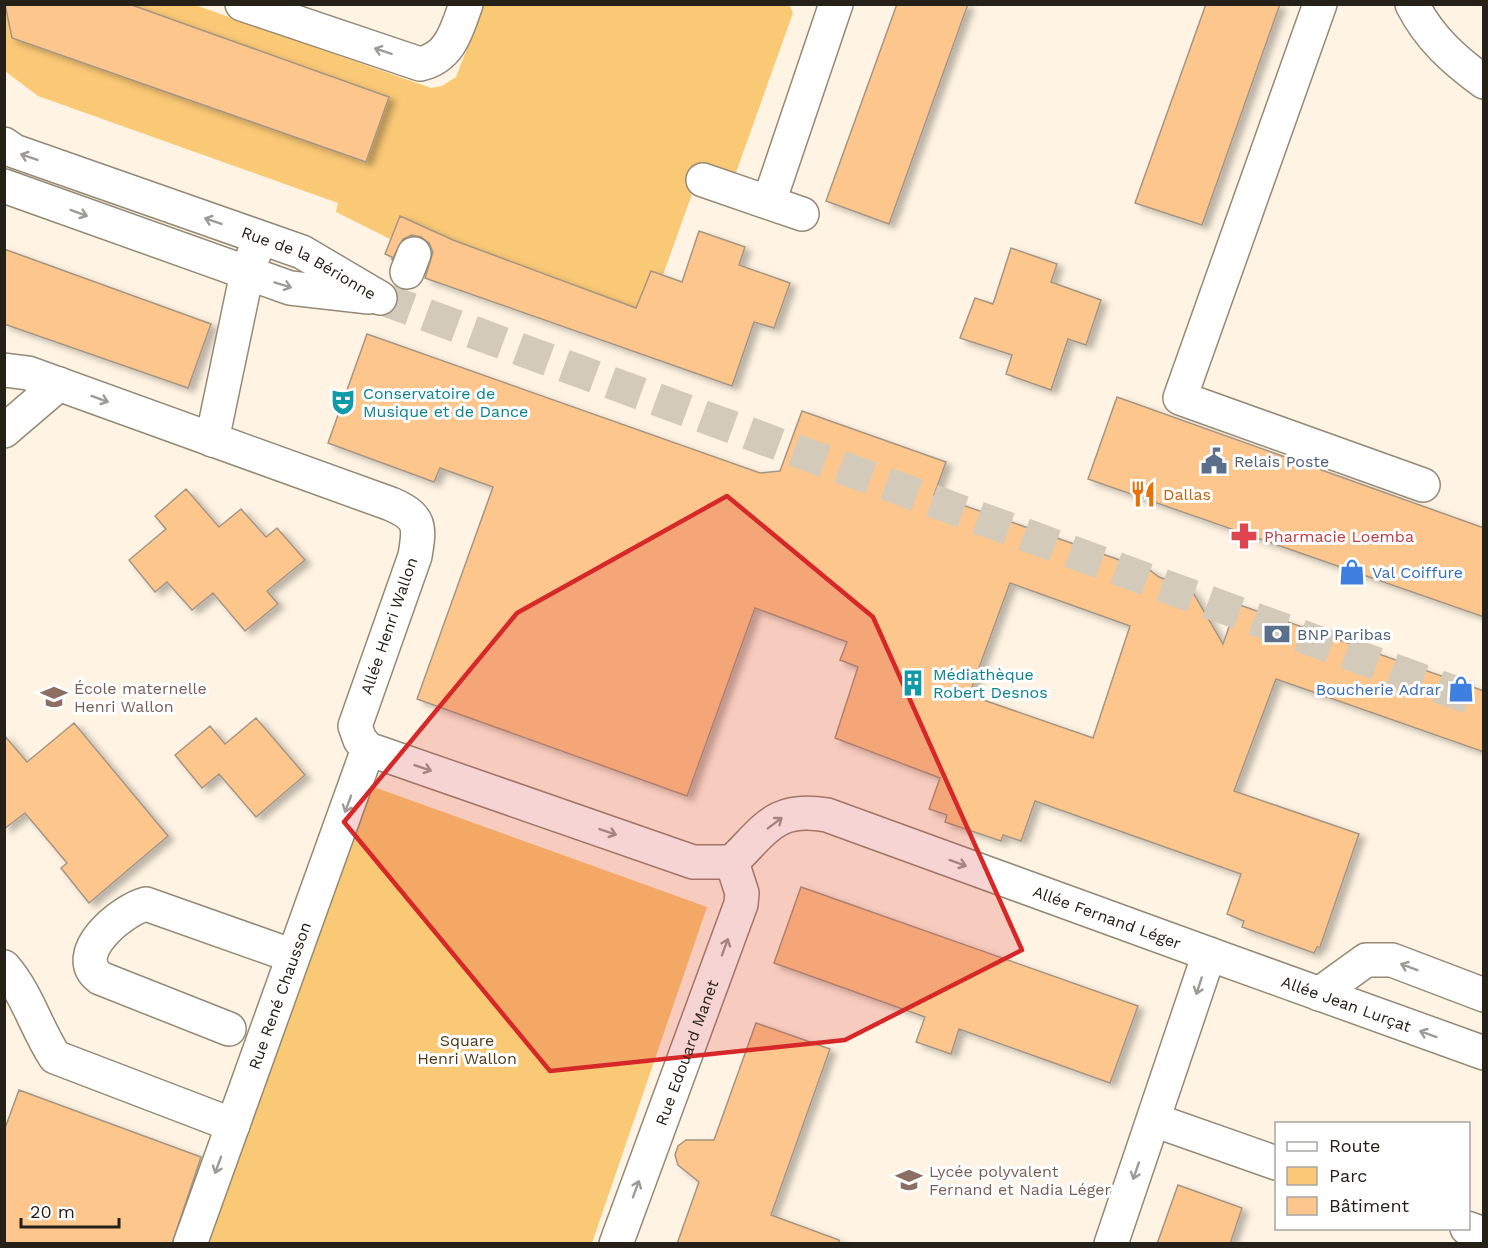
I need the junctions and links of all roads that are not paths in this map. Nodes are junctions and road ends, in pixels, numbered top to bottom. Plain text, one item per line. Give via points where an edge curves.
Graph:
1 (242, 4) edge
2 (466, 4) edge
3 (836, 4) edge
4 (1320, 4) edge
5 (1412, 4) edge
6 (1484, 82) edge
7 (4, 144) edge
8 (703, 180) dead end
9 (4, 186) edge
10 (769, 202) junction
11 (802, 214) dead end
12 (260, 238) junction
13 (247, 273) junction
14 (4, 370) edge
15 (59, 384) junction
16 (4, 431) edge
17 (212, 440) junction
18 (1423, 485) dead end
19 (368, 749) junction
20 (732, 862) junction
21 (1209, 954) junction
22 (293, 957) junction
23 (4, 968) edge
24 (1319, 994) junction
25 (1484, 995) edge
26 (229, 1029) dead end
27 (1484, 1053) edge
28 (1154, 1120) junction
29 (233, 1125) junction
30 (1275, 1162) edge
31 (190, 1244) edge
32 (616, 1244) edge
33 (1111, 1244) edge

2 -> 1 street via 447,50 439,58 420,64
3 - 10 street
4 - 18 street via 1180,398
5 - 6 street via 1450,57
12 -> 7 street, Rue de la Bérionne via 14,151
8 - 10 street
9 -> 13 street, Rue de la Bérionne
10 - 11 street
12 - 13 street
13 -> 12 street, Rue de la Bérionne via 290,288 380,298 302,252
13 - 17 street
14 - 15 street, Allée Henri Wallon via 28,373
15 - 16 street
15 -> 17 street, Allée Henri Wallon
17 - 19 street, Allée Henri Wallon via 391,504 416,519 419,532 415,556 355,726
19 -> 20 street via 693,862
19 -> 22 street, Rue René Chausson
20 -> 21 street, Allée Fernand Léger via 776,820 791,813 827,815
32 -> 20 street, Rue Edouard Manet via 741,904 742,892
21 - 24 street, Allée Jean Lurçat
21 -> 28 street
22 - 26 street via 146,904 117,919 103,932 90,961 94,974
22 - 29 street, Rue René Chausson
23 - 29 street via 20,986 55,1057
25 -> 24 street via 1392,960 1366,960
27 -> 24 street, Allée Jean Lurçat
28 - 30 street
28 -> 33 street
29 -> 31 street, Rue René Chausson

